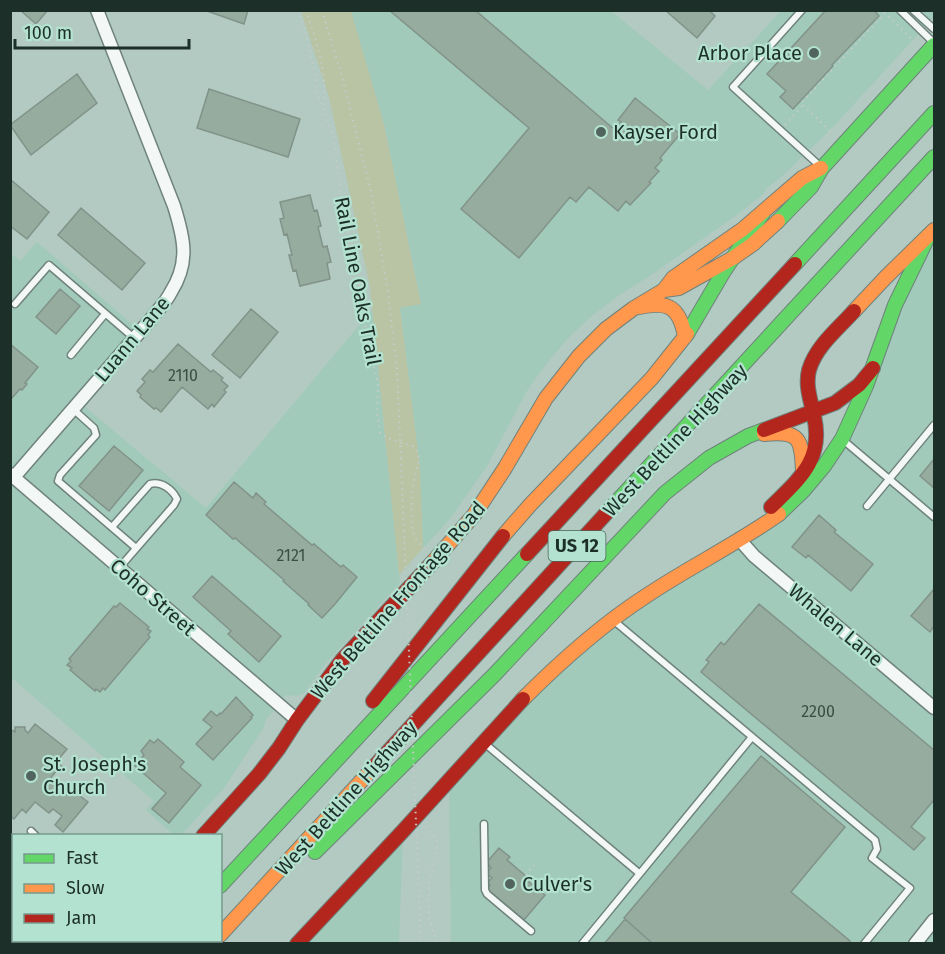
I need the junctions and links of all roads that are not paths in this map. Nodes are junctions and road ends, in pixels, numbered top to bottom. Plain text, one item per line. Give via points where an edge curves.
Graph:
1 (97, 10) edge
2 (801, 10) edge
3 (900, 10) edge
4 (914, 10) edge
5 (934, 29) edge
6 (934, 44) edge
7 (934, 113) edge
8 (934, 157) edge
9 (822, 168) junction
10 (763, 213) junction
11 (931, 235) edge
12 (733, 258) junction
13 (664, 290) junction
14 (15, 304) dead end
15 (634, 308) junction
16 (105, 314) junction
17 (685, 337) junction
18 (134, 338) junction
19 (71, 355) dead end
20 (873, 368) junction
21 (73, 409) junction
22 (813, 410) junction
23 (934, 425) edge
24 (748, 436) junction
25 (842, 439) junction
26 (803, 472) junction
27 (12, 476) edge
28 (890, 479) junction
29 (867, 506) dead end
30 (934, 517) edge
31 (112, 527) junction
32 (739, 539) junction
33 (136, 548) junction
34 (119, 568) junction
35 (612, 619) junction
36 (934, 708) edge
37 (297, 720) junction
38 (752, 737) junction
39 (483, 741) junction
40 (484, 824) dead end
41 (205, 834) edge
42 (245, 859) junction
43 (639, 873) junction
44 (222, 883) edge
45 (934, 920) edge
46 (531, 931) dead end
47 (222, 933) edge
48 (222, 941) edge
49 (304, 941) edge
50 (582, 944) edge
51 (864, 944) edge
52 (915, 944) edge

1 - 18 street, Luann Lane via 174,206 184,246 179,276 171,293
2 - 9 lane via 733,87
3 - 6 lane
4 - 5 lane
6 - 9 main road, West Beltline Frontage Road
7 - 42 main road, West Beltline Highway / US 12
8 - 47 main road, West Beltline Highway / US 12
9 - 10 main road, West Beltline Frontage Road via 802,178
9 - 12 main road, West Beltline Frontage Road via 811,187 790,209
10 - 12 main road
10 - 13 main road, West Beltline Frontage Road via 673,278
11 - 20 main road via 895,305
11 - 22 main road via 820,348 808,376
12 - 13 main road, West Beltline Frontage Road via 679,288
12 - 17 main road
13 - 15 main road, West Beltline Frontage Road
14 - 16 lane via 49,265
15 - 17 main road via 668,306 680,315
15 - 37 main road, West Beltline Frontage Road via 606,329 567,369 474,515 342,660
16 - 18 lane
16 - 19 lane
17 - 42 main road via 652,378 522,514
18 - 21 street, Luann Lane
20 - 22 main road via 848,395
20 - 25 main road
21 - 27 street, Luann Lane
21 - 31 lane via 94,428 96,435 58,481
22 - 24 main road
22 - 26 main road via 815,453
23 - 28 lane
24 - 26 main road via 790,433 803,449
24 - 48 main road via 690,472 665,493 470,700
25 - 28 lane
25 - 32 main road via 803,491 778,515
26 - 32 main road
27 - 34 street, Coho Street
28 - 29 lane
28 - 30 lane
31 - 33 lane
31 - 33 lane via 150,484 164,485 177,500
32 - 35 main road
32 - 36 street, Whalen Lane via 763,564
33 - 34 lane
34 - 37 street, Coho Street
35 - 38 lane
35 - 39 main road via 554,668
37 - 41 main road, West Beltline Frontage Road via 259,774
38 - 43 lane
38 - 51 lane via 875,840 877,849 872,858 910,888
39 - 43 lane
39 - 49 main road
40 - 46 lane via 485,890
42 - 44 main road, West Beltline Highway / US 12
43 - 50 lane
45 - 52 street

